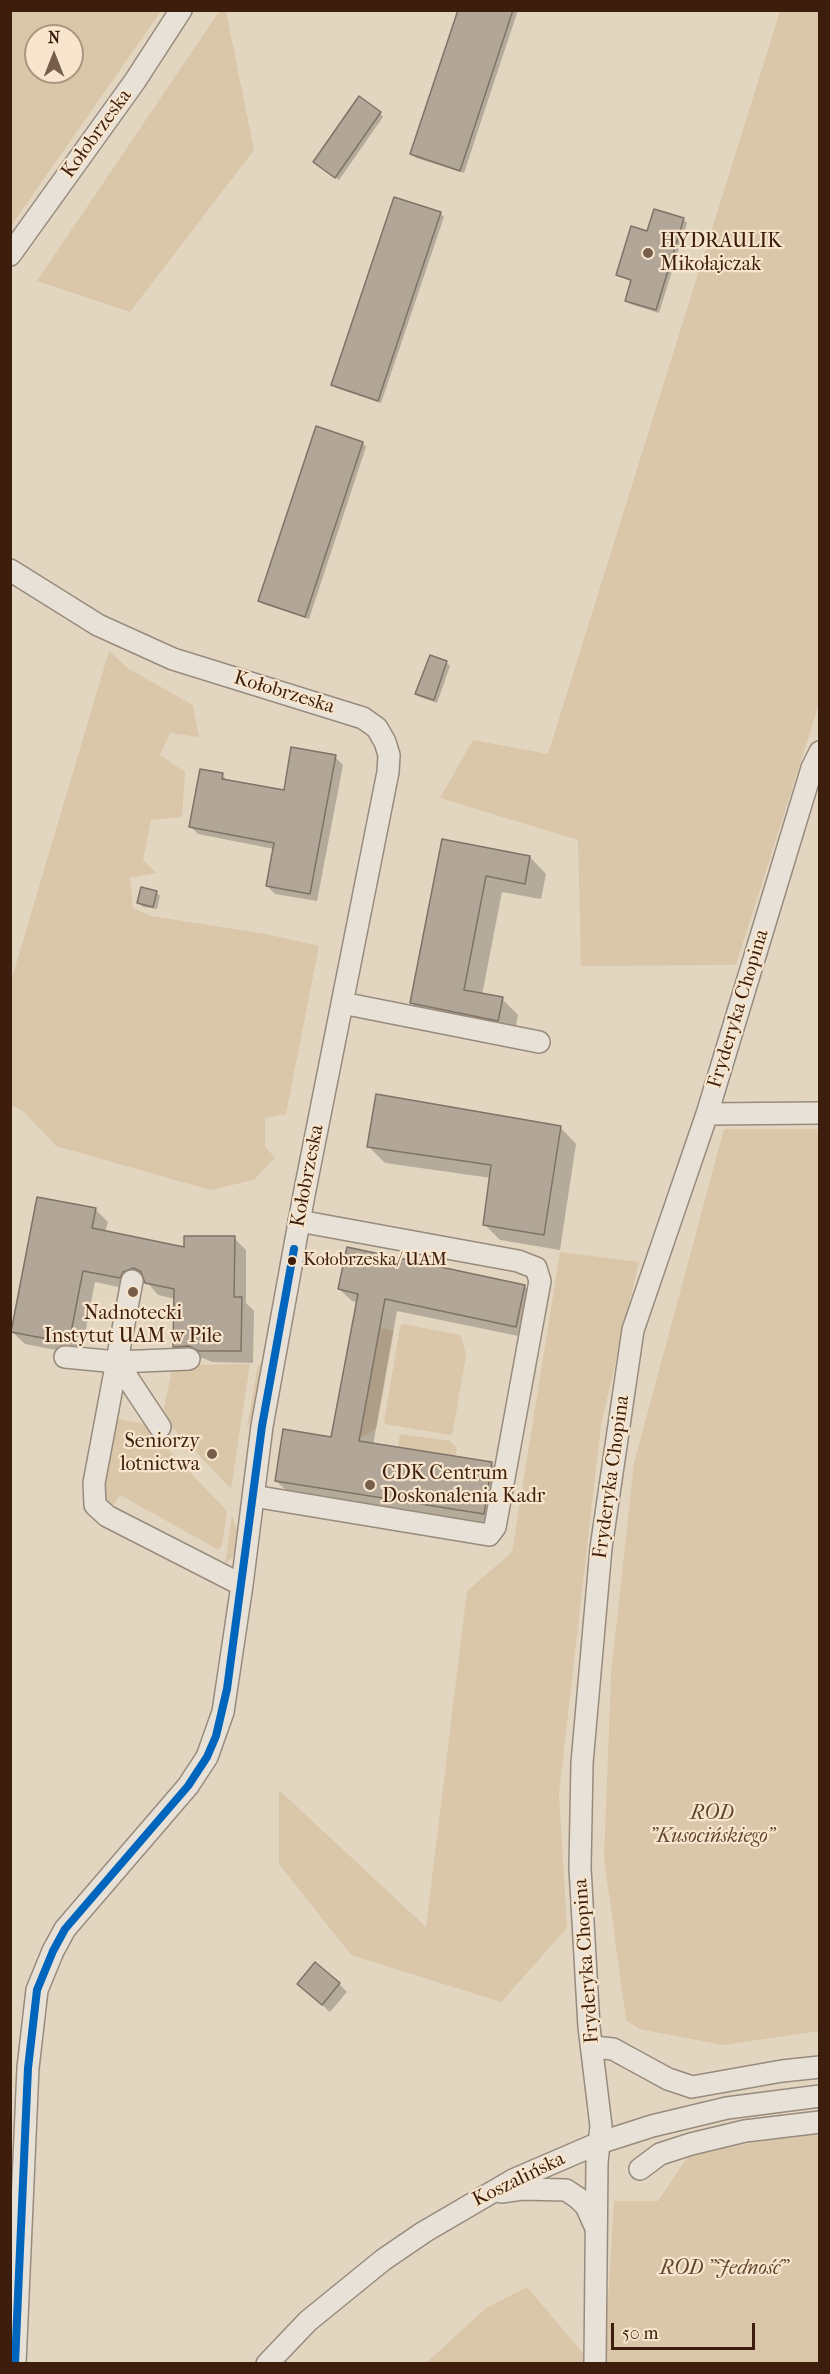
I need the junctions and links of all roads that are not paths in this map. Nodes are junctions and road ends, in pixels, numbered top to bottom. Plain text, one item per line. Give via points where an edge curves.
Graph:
1 (181, 10) edge
2 (10, 255) edge
3 (10, 570) edge
4 (819, 752) edge
5 (342, 1003) junction
6 (539, 1042) dead end
7 (819, 1113) edge
8 (707, 1114) junction
9 (299, 1221) junction
10 (132, 1281) dead end
11 (65, 1357) dead end
12 (189, 1359) dead end
13 (117, 1362) junction
14 (160, 1427) dead end
15 (253, 1496) junction
16 (242, 1585) junction
17 (593, 2046) junction
18 (819, 2067) edge
19 (819, 2096) edge
20 (819, 2122) edge
21 (599, 2143) junction
22 (640, 2169) dead end
23 (489, 2193) junction
24 (597, 2229) junction
25 (15, 2364) edge
26 (267, 2364) edge
27 (596, 2364) edge

1 - 2 street, Kołobrzeska
3 - 5 street, Kołobrzeska via 98,625 173,659 363,718 377,728 389,755 388,772
4 - 8 street, Fryderyka Chopina
5 - 6 street
5 - 9 street, Kołobrzeska
7 - 8 street
8 - 17 street, Fryderyka Chopina via 633,1330 601,1548 581,1798 580,1868
9 - 15 street, Kołobrzeska
9 - 15 street via 518,1261 536,1268 540,1281 495,1527 489,1535
10 - 13 street
11 - 13 street
12 - 13 street
13 - 14 street
13 - 16 street via 94,1484 93,1500 98,1510
15 - 16 street, Kołobrzeska
16 - 25 street, Kołobrzeska via 223,1712 207,1757 165,1815 65,1929 39,1984 28,2068
17 - 18 street via 613,2049 668,2079 692,2087
17 - 21 street, Fryderyka Chopina via 601,2126
19 - 21 street, Koszalińska via 728,2108
20 - 22 street via 691,2144 660,2154
21 - 23 street, Koszalińska
21 - 24 street, Fryderyka Chopina
23 - 24 street, Fryderyka Chopina via 566,2190 586,2206
23 - 26 street, Koszalińska via 382,2260 309,2321
24 - 27 street, Fryderyka Chopina

